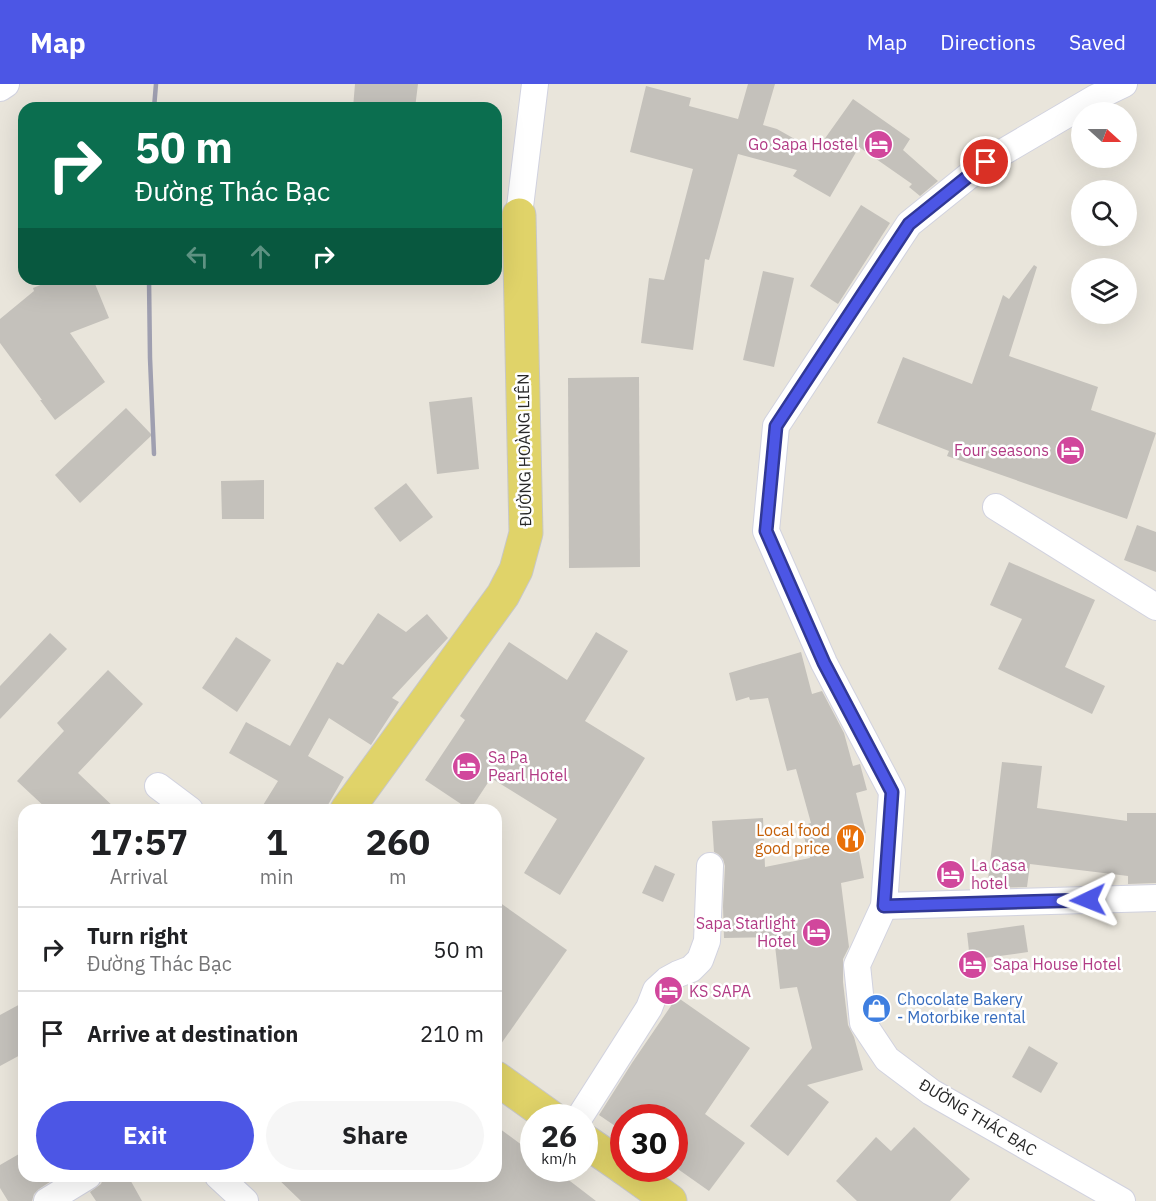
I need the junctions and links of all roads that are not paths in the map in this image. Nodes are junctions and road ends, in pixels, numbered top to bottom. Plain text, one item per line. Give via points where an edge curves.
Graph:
1 (6, 84) edge
2 (535, 84) edge
3 (1124, 84) edge
4 (0, 88) edge
5 (519, 215) joint
6 (996, 507) dead end
7 (1156, 607) edge
8 (158, 786) dead end
9 (182, 804) edge
10 (351, 804) edge
11 (710, 866) dead end
12 (1156, 898) edge
13 (884, 906) junction
14 (502, 1082) edge
15 (532, 1104) edge
16 (588, 1104) edge
17 (78, 1182) edge
18 (224, 1182) edge
19 (644, 1182) edge
20 (47, 1201) edge
21 (245, 1201) edge
22 (670, 1201) edge
23 (1122, 1201) edge

1 - 4 street
2 - 5 street
3 - 13 street, ĐƯỜNG THÁC BẠC via 986,162 909,224 776,426 766,531 824,663 892,792
5 - 10 main road, ĐƯỜNG HOÀNG LIÊN via 526,533 516,570 503,595
6 - 7 street
8 - 9 street
11 - 16 street via 707,941 700,960 656,990 649,1008
12 - 13 street
13 - 23 street, ĐƯỜNG THÁC BẠC via 857,965 863,1023 887,1059 931,1092
14 - 15 main road
17 - 20 street
18 - 21 street
19 - 22 main road

